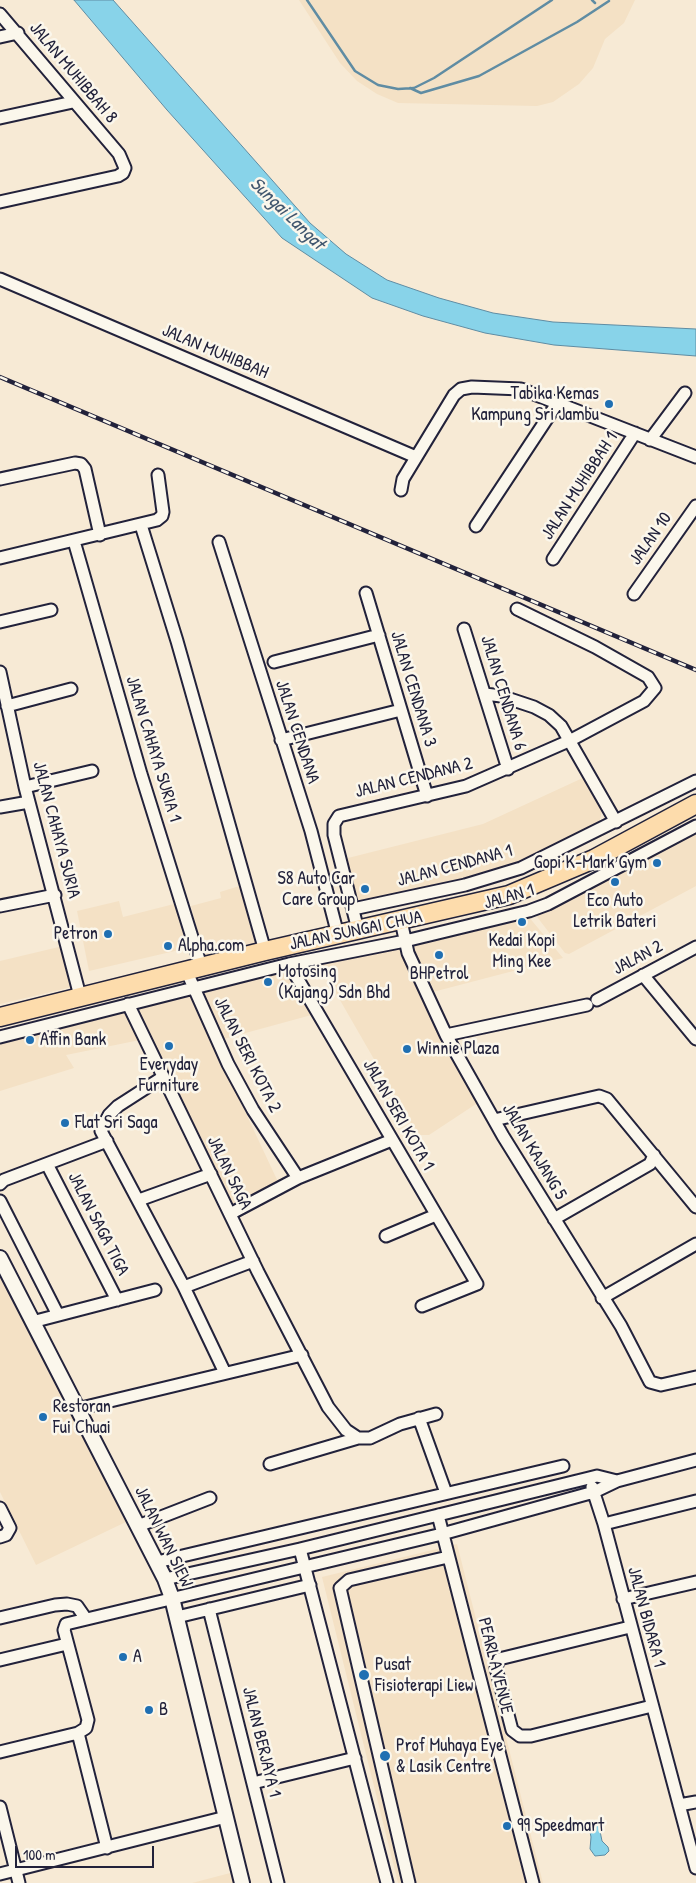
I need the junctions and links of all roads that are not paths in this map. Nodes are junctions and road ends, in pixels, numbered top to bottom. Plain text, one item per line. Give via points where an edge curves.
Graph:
1 (0, 14) edge
2 (18, 33) junction
3 (0, 37) edge
4 (73, 102) junction
5 (0, 118) edge
6 (0, 202) edge
7 (0, 279) edge
8 (684, 393) dead end
9 (558, 402) junction
10 (635, 433) junction
11 (650, 440) junction
12 (696, 457) edge
13 (416, 458) junction
14 (158, 475) dead end
15 (0, 479) edge
16 (400, 490) dead end
17 (696, 506) edge
18 (141, 525) junction
19 (476, 526) dead end
20 (100, 535) junction
21 (74, 541) junction
22 (219, 542) dead end
23 (0, 558) edge
24 (553, 559) dead end
25 (366, 593) dead end
26 (634, 594) dead end
27 (517, 609) dead end
28 (51, 610) dead end
29 (0, 622) edge
30 (464, 628) dead end
31 (379, 635) junction
32 (274, 662) dead end
33 (0, 672) edge
34 (71, 690) dead end
35 (484, 694) junction
36 (4, 699) edge
37 (401, 710) junction
38 (282, 740) junction
39 (571, 740) junction
40 (508, 769) junction
41 (92, 771) dead end
42 (696, 781) edge
43 (26, 787) junction
44 (427, 796) junction
45 (29, 802) junction
46 (696, 804) edge
47 (0, 807) edge
48 (616, 822) junction
49 (696, 826) edge
50 (55, 894) junction
51 (0, 906) edge
52 (459, 908) junction
53 (353, 909) junction
54 (401, 921) junction
55 (465, 927) junction
56 (358, 930) junction
57 (338, 935) junction
58 (405, 941) junction
59 (696, 946) edge
60 (265, 951) junction
61 (289, 964) junction
62 (194, 968) junction
63 (643, 975) junction
64 (193, 988) junction
65 (80, 996) junction
66 (128, 1004) junction
67 (0, 1017) edge
68 (446, 1035) junction
69 (0, 1037) edge
70 (696, 1039) edge
71 (163, 1076) junction
72 (494, 1120) junction
73 (107, 1140) junction
74 (392, 1140) junction
75 (654, 1155) junction
76 (47, 1164) junction
77 (211, 1174) junction
78 (298, 1178) junction
79 (0, 1184) edge
80 (139, 1200) junction
81 (0, 1201) edge
82 (696, 1207) edge
83 (230, 1214) junction
84 (436, 1215) junction
85 (554, 1219) junction
86 (386, 1236) dead end
87 (696, 1244) edge
88 (0, 1258) edge
89 (253, 1261) junction
90 (184, 1287) junction
91 (155, 1290) dead end
92 (602, 1298) junction
93 (117, 1300) junction
94 (422, 1306) dead end
95 (58, 1315) junction
96 (32, 1322) junction
97 (302, 1355) junction
98 (226, 1373) junction
99 (696, 1377) edge
100 (78, 1409) junction
101 (436, 1414) dead end
102 (419, 1418) junction
103 (358, 1438) junction
104 (696, 1460) edge
105 (270, 1464) dead end
106 (564, 1466) dead end
107 (589, 1478) junction
108 (617, 1481) junction
109 (594, 1492) junction
110 (446, 1493) junction
111 (210, 1498) dead end
112 (696, 1501) edge
113 (0, 1508) edge
114 (438, 1515) junction
115 (604, 1524) junction
116 (138, 1526) junction
117 (442, 1534) junction
118 (0, 1537) edge
119 (300, 1549) junction
120 (448, 1556) junction
121 (157, 1562) junction
122 (305, 1567) junction
123 (165, 1578) junction
124 (696, 1582) edge
125 (310, 1585) junction
126 (172, 1598) junction
127 (623, 1599) junction
128 (209, 1609) junction
129 (176, 1617) junction
130 (0, 1618) edge
131 (86, 1619) junction
132 (630, 1627) junction
133 (67, 1644) junction
134 (0, 1660) edge
135 (652, 1706) junction
136 (78, 1733) junction
137 (0, 1752) edge
138 (355, 1758) junction
139 (253, 1783) junction
140 (696, 1802) edge
141 (679, 1805) junction
142 (0, 1808) edge
143 (226, 1817) junction
144 (107, 1848) junction
145 (696, 1868) edge
146 (16, 1871) junction
147 (0, 1874) edge
148 (19, 1883) edge
149 (242, 1883) edge
150 (278, 1883) edge
151 (387, 1883) edge
152 (408, 1883) edge
153 (532, 1883) edge

1 - 2 street, JALAN MUHIBBAH 8
2 - 3 street
2 - 4 street, JALAN MUHIBBAH 8
4 - 5 street
4 - 6 street, JALAN MUHIBBAH 8 via 119,154 124,173
7 - 13 street, JALAN MUHIBBAH
8 - 11 street
9 - 10 street
9 - 13 street via 521,389 461,389 454,395
9 - 19 street
10 - 11 street
10 - 24 street, JALAN MUHIBBAH 1
11 - 12 street
13 - 16 street
14 - 18 street via 162,516
15 - 20 street via 81,464 85,469
17 - 26 street, JALAN 10
18 - 20 street
18 - 60 street
20 - 21 street
21 - 23 street
21 - 62 street, JALAN CAHAYA SURIA 1
22 - 38 street, JALAN CENDANA
25 - 31 street, JALAN CENDANA 3
27 - 39 street, JALAN CENDANA 2 via 603,651 648,677 655,688 644,702
28 - 29 street
30 - 35 street, JALAN CENDANA 6
31 - 32 street
31 - 37 street, JALAN CENDANA 3
33 - 36 street, JALAN CAHAYA SURIA
34 - 36 street
35 - 39 street via 534,707 562,726
35 - 40 street, JALAN CENDANA 6
36 - 43 street, JALAN CAHAYA SURIA
37 - 38 street
37 - 44 street, JALAN CENDANA 3
38 - 57 street, JALAN CENDANA via 311,831
39 - 40 street, JALAN CENDANA 2
39 - 48 street
40 - 44 street, JALAN CENDANA 2 via 466,786
41 - 43 street
42 - 48 street, JALAN CENDANA 1
43 - 45 street, JALAN CAHAYA SURIA
44 - 53 street, JALAN CENDANA 2 via 345,813 336,819 334,835
45 - 47 street
45 - 50 street, JALAN CAHAYA SURIA
46 - 52 main road, JALAN SUNGAI CHUA via 594,859 522,890
48 - 53 street, JALAN CENDANA 1 via 497,876
49 - 55 street, JALAN 1 via 548,904 529,912
50 - 51 street
50 - 65 street, JALAN CAHAYA SURIA
52 - 54 main road, JALAN SUNGAI CHUA
52 - 55 street
53 - 56 street
54 - 56 main road, JALAN SUNGAI CHUA
54 - 58 street, JALAN KAJANG 5
55 - 58 street, JALAN 1
56 - 57 main road, JALAN SUNGAI CHUA
57 - 60 main road, JALAN SUNGAI CHUA
58 - 61 street, JALAN 1
58 - 68 street, JALAN KAJANG 5
59 - 63 street, JALAN 2
60 - 62 main road, JALAN SUNGAI CHUA
61 - 64 street, JALAN 1
61 - 74 street, JALAN SERI KOTA 1
62 - 64 street, JALAN SERI KOTA 2
62 - 65 main road, JALAN SUNGAI CHUA
63 - 68 street, JALAN 2 via 592,1002
63 - 70 street
64 - 66 street, JALAN 1
64 - 78 street, JALAN SERI KOTA 2 via 253,1110
65 - 67 main road, JALAN SUNGAI CHUA
66 - 69 street, JALAN 1
66 - 71 street, JALAN SAGA
68 - 72 street, JALAN KAJANG 5
71 - 73 street via 109,1116 101,1131
71 - 77 street, JALAN SAGA
72 - 75 street via 599,1096 606,1098
72 - 85 street, JALAN KAJANG 5
73 - 76 street
73 - 80 street
74 - 78 street
74 - 84 street, JALAN SERI KOTA 1
75 - 82 street
75 - 85 street via 650,1164
76 - 79 street
76 - 93 street, JALAN SAGA TIGA
77 - 80 street
77 - 83 street, JALAN SAGA
78 - 83 street
80 - 90 street
81 - 95 street
83 - 89 street, JALAN SAGA
84 - 86 street
84 - 94 street, JALAN SERI KOTA 1 via 477,1284
85 - 92 street, JALAN KAJANG 5
87 - 92 street
88 - 96 street, JALAN WAN SIEW
89 - 90 street
89 - 97 street, JALAN SAGA
90 - 98 street
91 - 93 street
92 - 99 street, JALAN KAJANG 5 via 621,1326 650,1382 661,1385
93 - 95 street
95 - 96 street
96 - 100 street, JALAN WAN SIEW
97 - 98 street
97 - 103 street, JALAN SAGA via 328,1407 346,1430
98 - 100 street
100 - 116 street, JALAN WAN SIEW
101 - 102 street
102 - 103 street via 370,1438
102 - 110 street
103 - 105 street
104 - 108 street
106 - 110 street
107 - 108 street via 597,1476
107 - 109 street, JALAN BIDARA 1
107 - 114 street
108 - 109 street
109 - 115 street, JALAN BIDARA 1
109 - 117 street
110 - 121 street
111 - 116 street
112 - 115 street
113 - 118 street via 10,1528
114 - 117 street, PEARL AVENUE
114 - 119 street
115 - 127 street, JALAN BIDARA 1
116 - 121 street, JALAN WAN SIEW
117 - 120 street, PEARL AVENUE
117 - 122 street
119 - 122 street
119 - 123 street
120 - 152 street via 348,1580 340,1588
120 - 153 street, PEARL AVENUE
121 - 123 street, JALAN WAN SIEW
122 - 125 street
122 - 126 street
123 - 126 street, JALAN WAN SIEW
124 - 127 street
125 - 128 street
125 - 138 street
126 - 129 street, JALAN WAN SIEW
126 - 131 street
127 - 132 street, JALAN BIDARA 1
128 - 129 street
128 - 139 street, JALAN BERJAYA 1
129 - 143 street, JALAN WAN SIEW
130 - 131 street via 67,1604 77,1606
131 - 133 street via 66,1624
132 - 135 street, JALAN BIDARA 1
132 - 135 street via 499,1659 496,1668 512,1730 520,1736 531,1736
133 - 134 street
133 - 136 street via 88,1720 86,1728
135 - 141 street, JALAN BIDARA 1
136 - 137 street
136 - 144 street
138 - 139 street
138 - 151 street
139 - 150 street, JALAN BERJAYA 1
140 - 141 street
141 - 145 street, JALAN BIDARA 1
142 - 146 street
143 - 144 street
143 - 149 street, JALAN WAN SIEW
144 - 146 street
146 - 147 street
146 - 148 street

